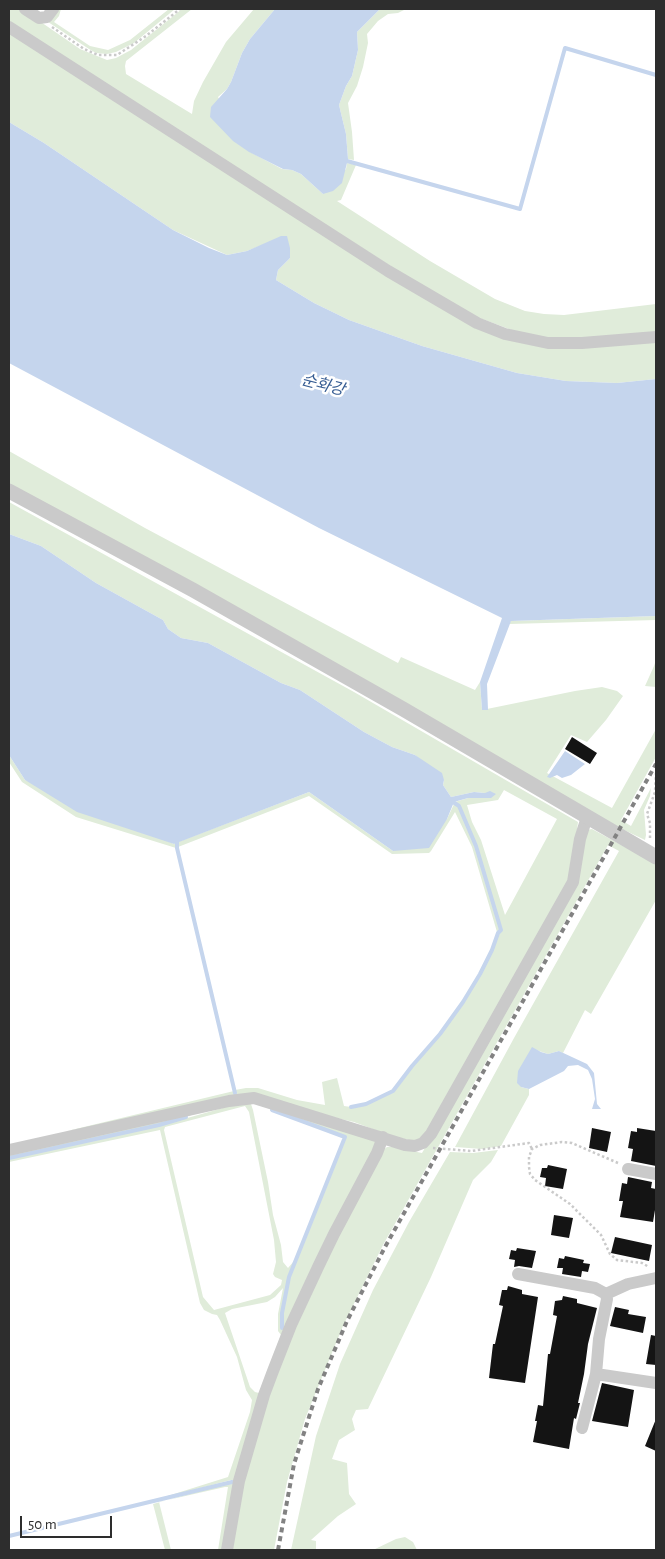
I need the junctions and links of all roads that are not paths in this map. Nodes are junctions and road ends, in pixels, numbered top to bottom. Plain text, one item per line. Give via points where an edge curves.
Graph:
1 (25, 9) edge
2 (53, 9) edge
3 (9, 27) edge
4 (656, 337) edge
5 (9, 491) edge
6 (587, 817) junction
7 (651, 854) edge
8 (383, 1137) junction
9 (9, 1150) edge
10 (628, 1169) road end
11 (656, 1174) edge
12 (518, 1274) dead end
13 (656, 1275) edge
14 (606, 1294) junction
15 (596, 1374) junction
16 (656, 1384) edge
17 (582, 1428) dead end
18 (226, 1550) edge

1 - 2 street via 39,18 47,17
3 - 4 street via 388,271 477,323 512,336 548,343
5 - 6 street via 193,590
6 - 7 street
6 - 8 street via 573,882 428,1139 415,1146
8 - 9 street via 254,1098
8 - 18 street via 291,1325 273,1371 238,1482
10 - 11 street
12 - 14 street via 595,1288
13 - 14 street
14 - 15 street
15 - 16 street
15 - 17 street

